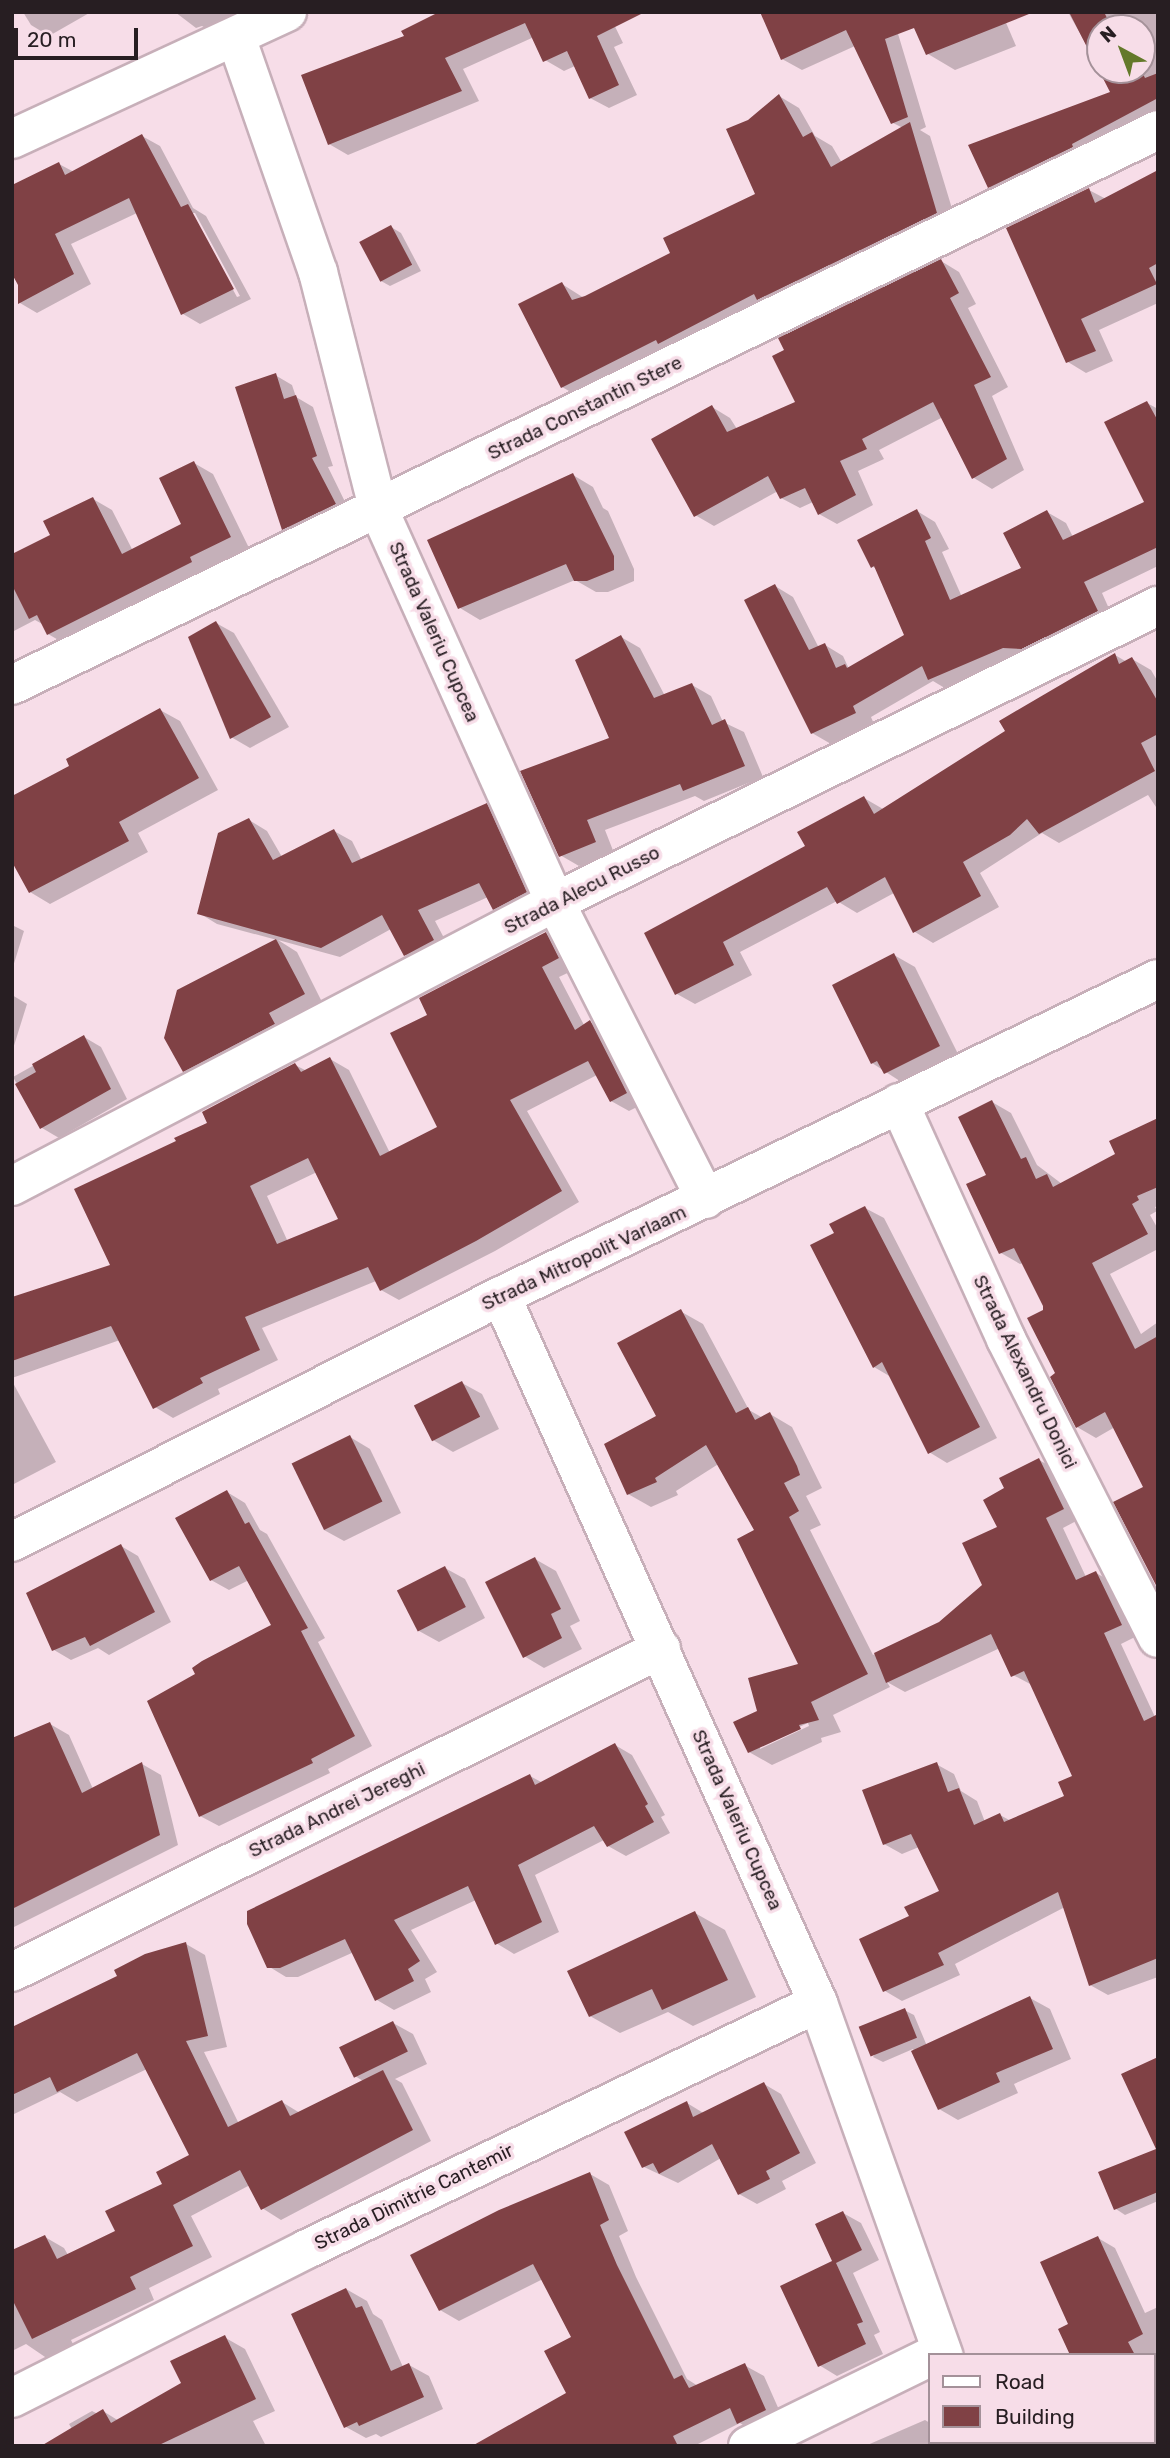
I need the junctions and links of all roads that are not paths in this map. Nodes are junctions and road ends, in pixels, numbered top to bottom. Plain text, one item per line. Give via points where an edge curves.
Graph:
1 (287, 12) edge
2 (236, 37) junction
3 (1158, 130) edge
4 (12, 139) edge
5 (378, 508) junction
6 (1158, 606) edge
7 (12, 685) edge
8 (555, 902) junction
9 (1158, 979) edge
10 (899, 1102) junction
11 (12, 1186) edge
12 (706, 1199) junction
13 (501, 1296) junction
14 (12, 1542) edge
15 (1158, 1639) edge
16 (662, 1649) junction
17 (12, 1972) edge
18 (818, 2003) junction
19 (938, 2353) edge
20 (928, 2359) edge
21 (12, 2398) edge
22 (748, 2446) edge

1 - 2 street
2 - 4 street
2 - 5 street, Strada Valeriu Cupcea via 318,272
3 - 5 street, Strada Constantin Stere
5 - 7 street, Strada Constantin Stere
5 - 8 street, Strada Valeriu Cupcea
6 - 8 street, Strada Alecu Russo
8 - 11 street, Strada Alecu Russo
8 - 12 street, Strada Valeriu Cupcea
9 - 10 street, Strada Mitropolit Varlaam
10 - 12 street, Strada Mitropolit Varlaam
10 - 15 street, Strada Alexandru Donici via 1006,1339
12 - 13 street, Strada Mitropolit Varlaam
13 - 14 street, Strada Mitropolit Varlaam
13 - 16 street, Strada Valeriu Cupcea
16 - 17 street, Strada Andrei Jereghi
16 - 18 street, Strada Valeriu Cupcea
18 - 19 street, Strada Valeriu Cupcea
18 - 21 street, Strada Dimitrie Cantemir via 307,2249
20 - 22 street

